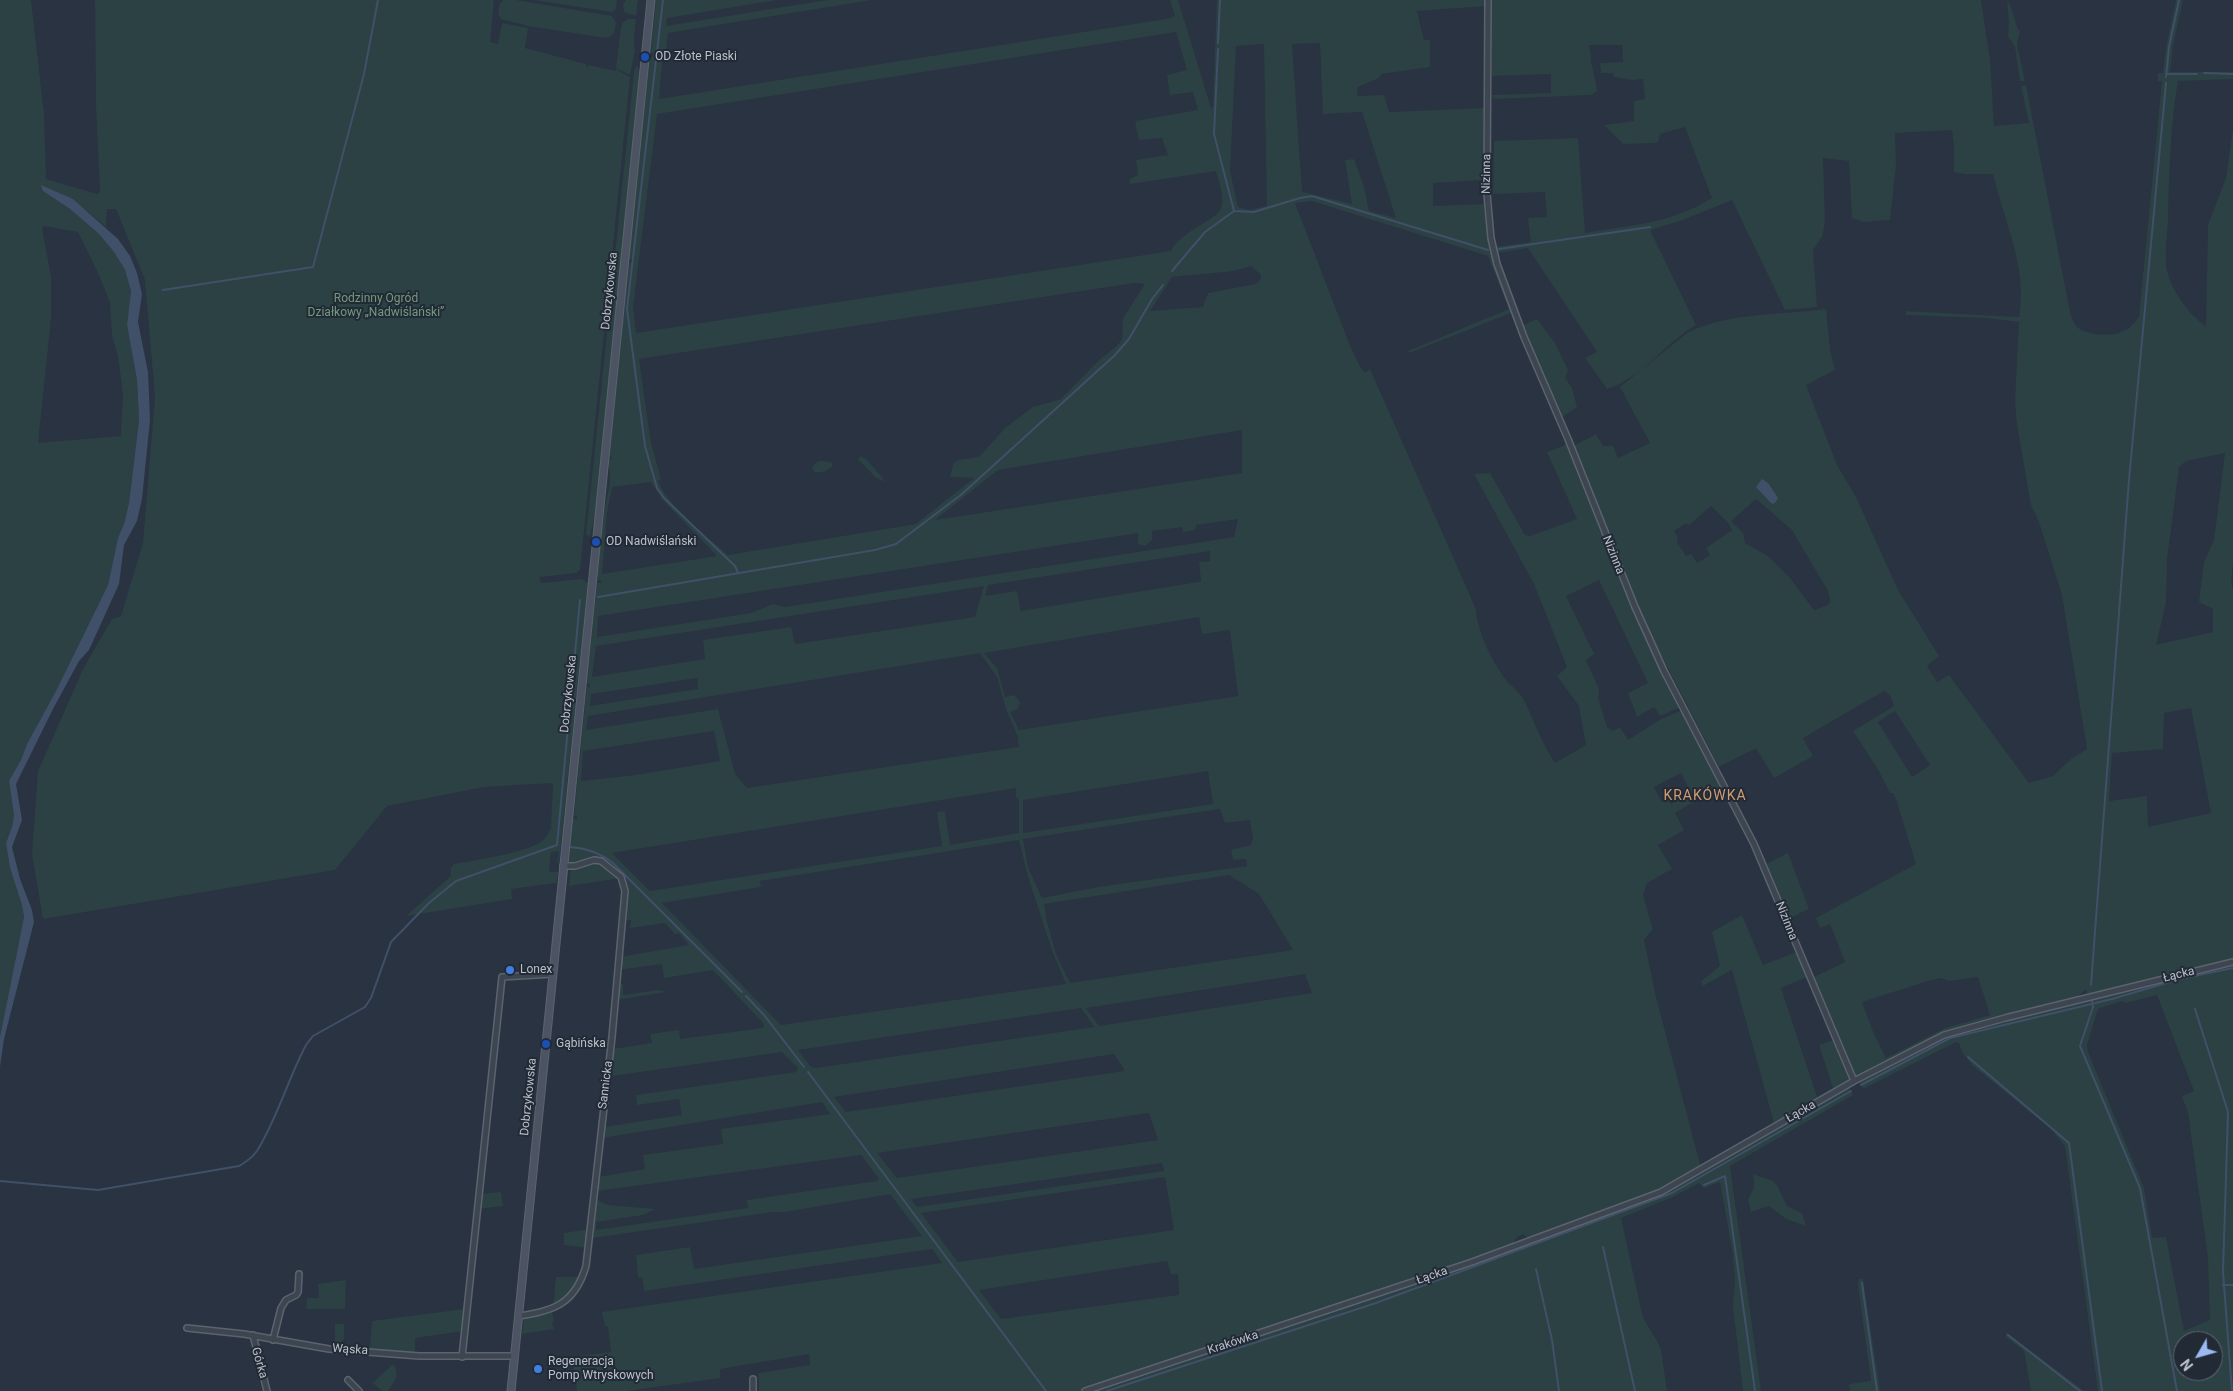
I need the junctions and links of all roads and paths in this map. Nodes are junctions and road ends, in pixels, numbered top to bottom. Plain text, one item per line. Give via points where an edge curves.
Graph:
1 (651, 0) edge
2 (1488, 0) edge
3 (563, 866) junction
4 (2233, 962) edge
5 (553, 974) junction
6 (1854, 1081) junction
7 (299, 1274) dead end
8 (1380, 1294) joint
9 (519, 1316) junction
10 (187, 1328) dead end
11 (253, 1335) junction
12 (273, 1340) junction
13 (515, 1356) junction
14 (462, 1357) junction
15 (753, 1379) dead end
16 (348, 1380) dead end
17 (266, 1391) edge
18 (359, 1391) edge
19 (511, 1391) edge
20 (753, 1391) edge
21 (1085, 1391) edge

1 - 3 main road, Dobrzykowska
2 - 6 street, Nizinna via 1487,194 1490,238 1497,264 1634,607 1754,844
3 - 5 main road, Dobrzykowska
3 - 9 street, Sannicka via 597,860 621,877 625,896 612,1037 586,1266 576,1288 562,1304 552,1310
4 - 6 street, Łącka via 1944,1035
5 - 9 main road, Dobrzykowska
5 - 14 street via 502,978
6 - 8 street, Łącka via 1668,1189
7 - 12 street, Górka via 298,1292 281,1308
8 - 21 street, Krakówka
9 - 13 main road, Dobrzykowska
10 - 11 street, Wąska
11 - 12 street, Wąska
11 - 17 street, Górka
12 - 14 street, Wąska via 330,1349
13 - 14 street, Wąska
13 - 19 main road, Dobrzykowska
15 - 20 street
16 - 18 street

